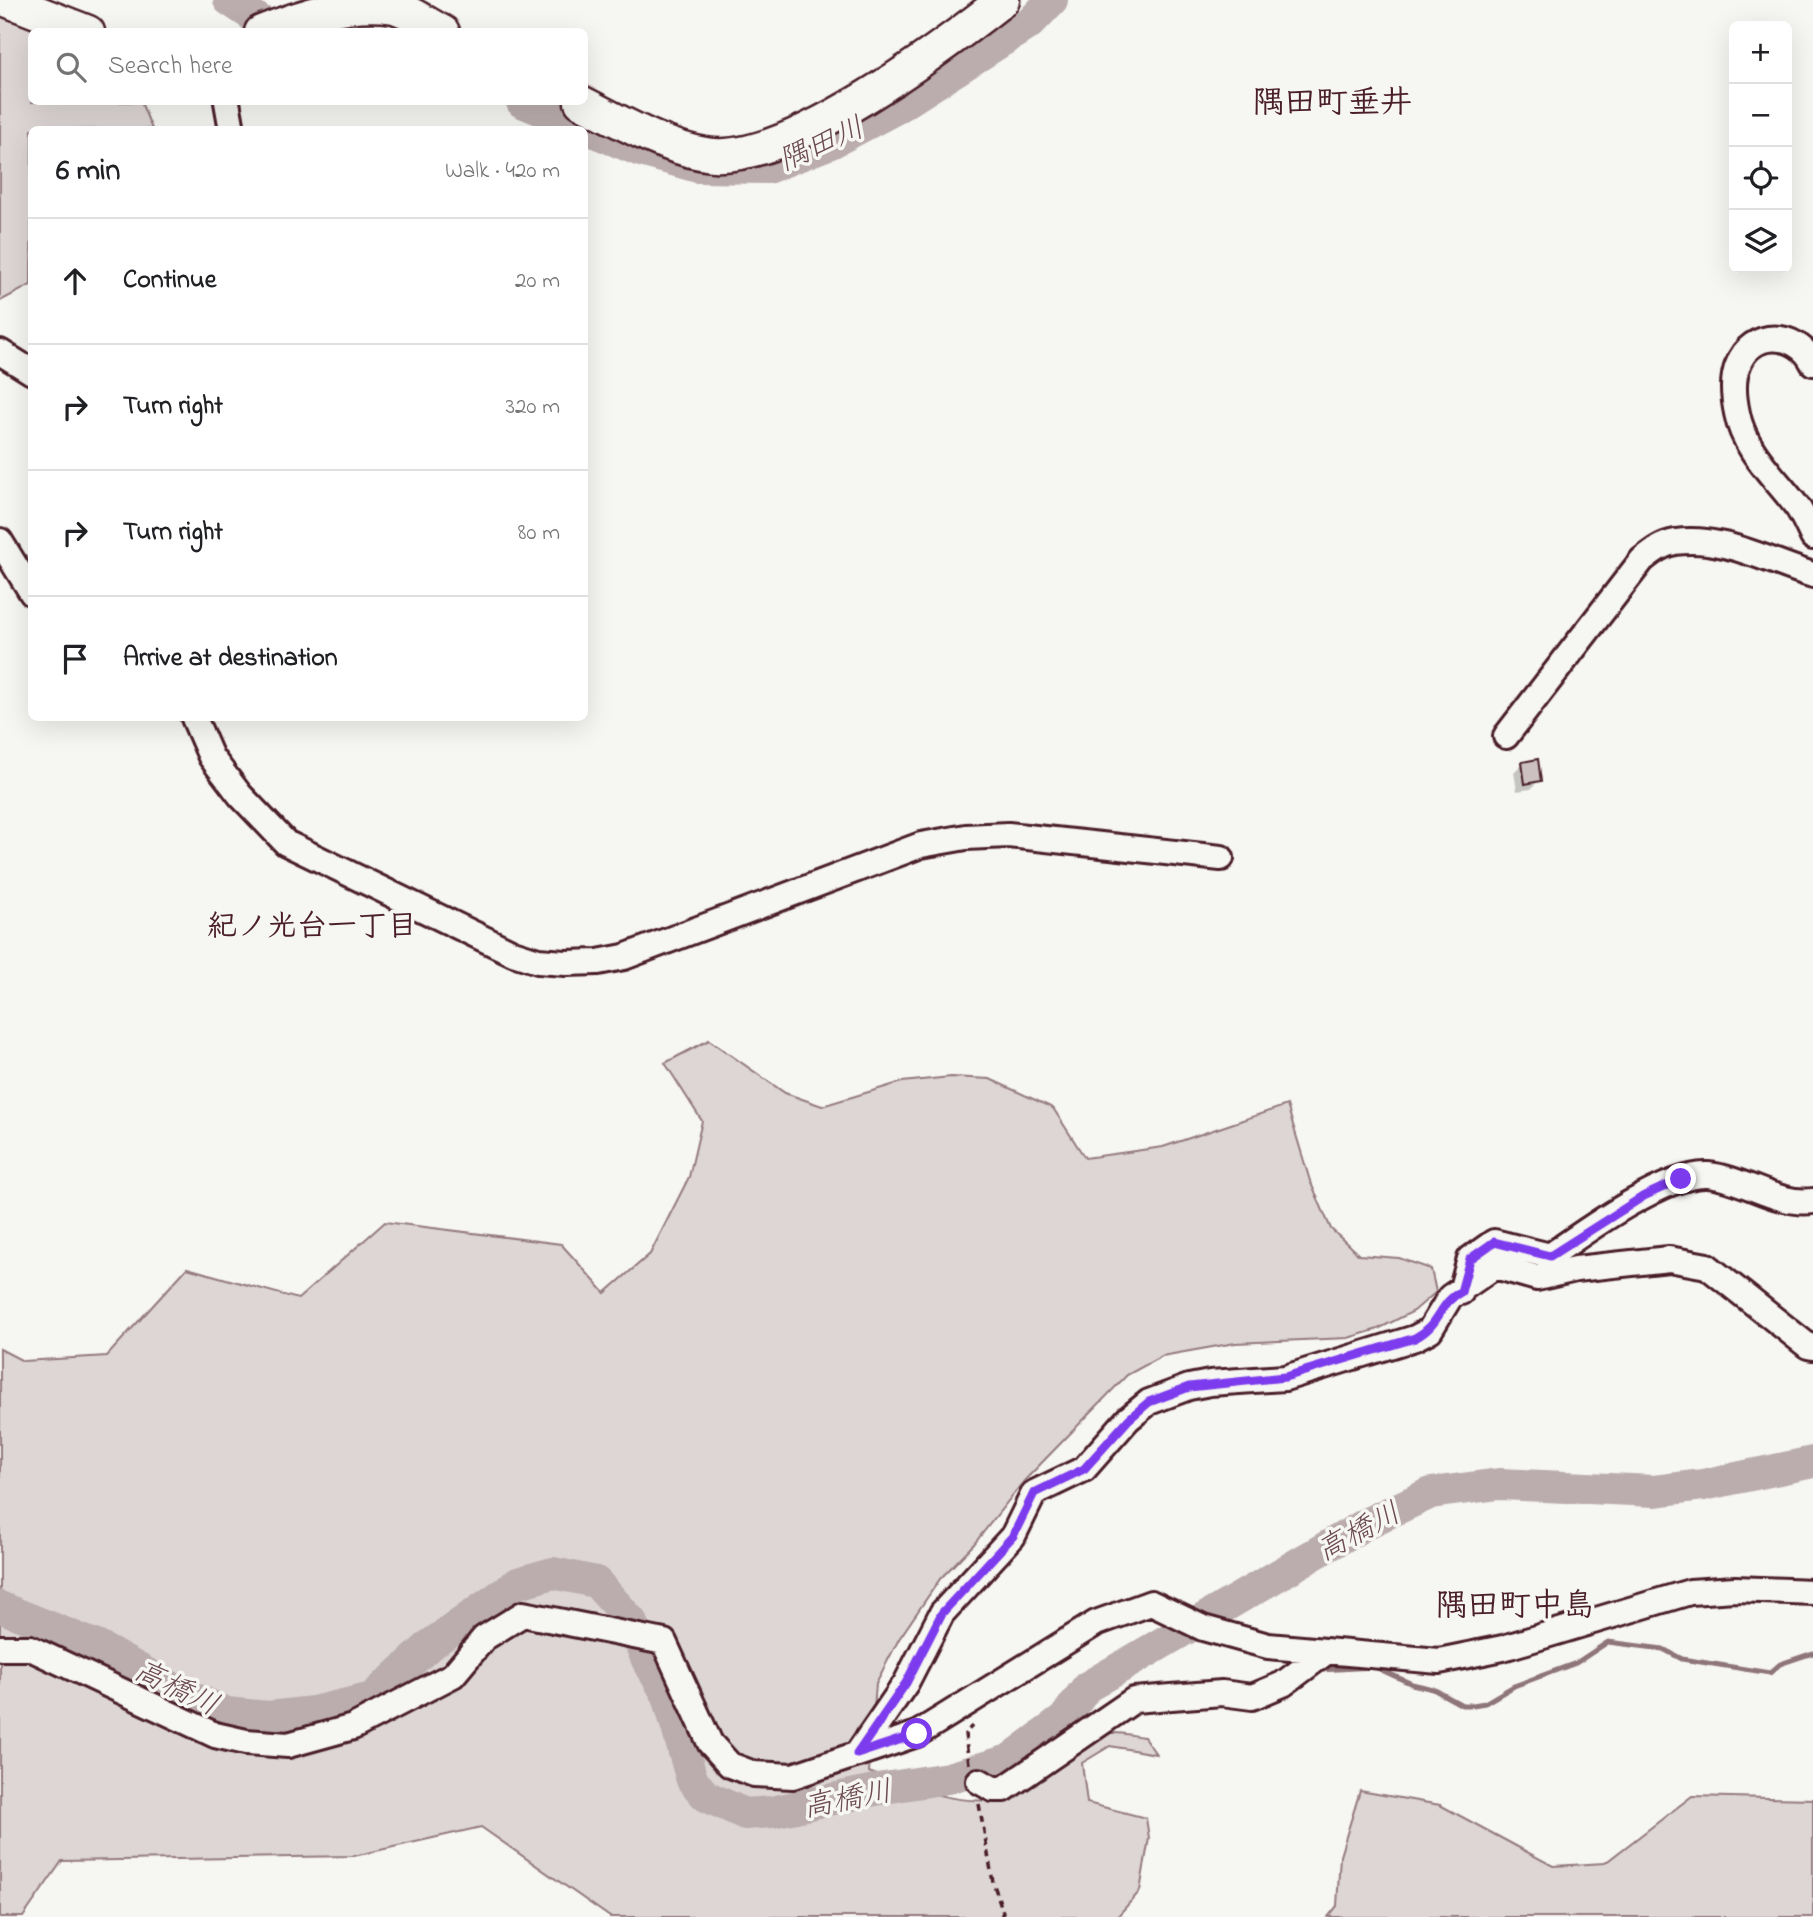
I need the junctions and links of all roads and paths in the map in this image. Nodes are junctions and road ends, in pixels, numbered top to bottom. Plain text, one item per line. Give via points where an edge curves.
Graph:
1 (6, 0) edge
2 (1003, 0) edge
3 (401, 3) edge
4 (78, 28) edge
5 (271, 28) edge
6 (437, 28) edge
7 (228, 105) edge
8 (587, 105) edge
9 (231, 126) edge
10 (0, 352) edge
11 (1813, 363) edge
12 (28, 370) edge
13 (1813, 537) edge
14 (0, 541) edge
15 (1813, 575) edge
16 (28, 586) edge
17 (195, 721) edge
18 (1506, 736) dead end
19 (1222, 858) dead end
20 (1813, 1201) edge
21 (1461, 1292) junction
22 (1813, 1347) edge
23 (1813, 1592) edge
24 (0, 1648) edge
25 (1326, 1652) junction
26 (981, 1696) junction
27 (857, 1754) junction
28 (973, 1771) junction
29 (1001, 1917) edge

1 - 4 main road
2 - 8 main road via 899,78 826,119 740,153 714,155 653,138
3 - 5 main road via 308,13
3 - 6 main road
7 - 9 street
10 - 12 street
11 - 13 street via 1800,344 1783,338 1763,340 1745,352 1737,365 1735,384 1737,416 1750,448 1800,510
14 - 16 street
15 - 18 street via 1729,547 1676,541 1661,546 1642,560
17 - 19 street via 211,757 286,843 490,943 538,961 598,962 624,957 922,845 966,837 1007,835
20 - 21 street via 1790,1199 1708,1175 1681,1179 1644,1196 1550,1256 1494,1242 1470,1259
21 - 22 street via 1495,1266 1537,1278 1669,1259 1707,1266
21 - 27 street via 1450,1297 1430,1330 1415,1338 1285,1377 1199,1385 1149,1402 1084,1469 1034,1493 1013,1536 942,1613 906,1683
23 - 25 street via 1690,1592 1503,1648 1439,1661
24 - 27 street via 30,1648 215,1735 288,1745 353,1727 453,1675 484,1638 523,1614 664,1642 710,1743 730,1765 754,1774 793,1776
25 - 26 street via 1268,1646 1203,1628 1151,1603 1096,1623
25 - 28 street via 1283,1684 1252,1697 1222,1693 1134,1700 1004,1789 993,1789
26 - 27 street via 917,1734
26 - 28 path via 980,1716 965,1734
28 - 29 path

